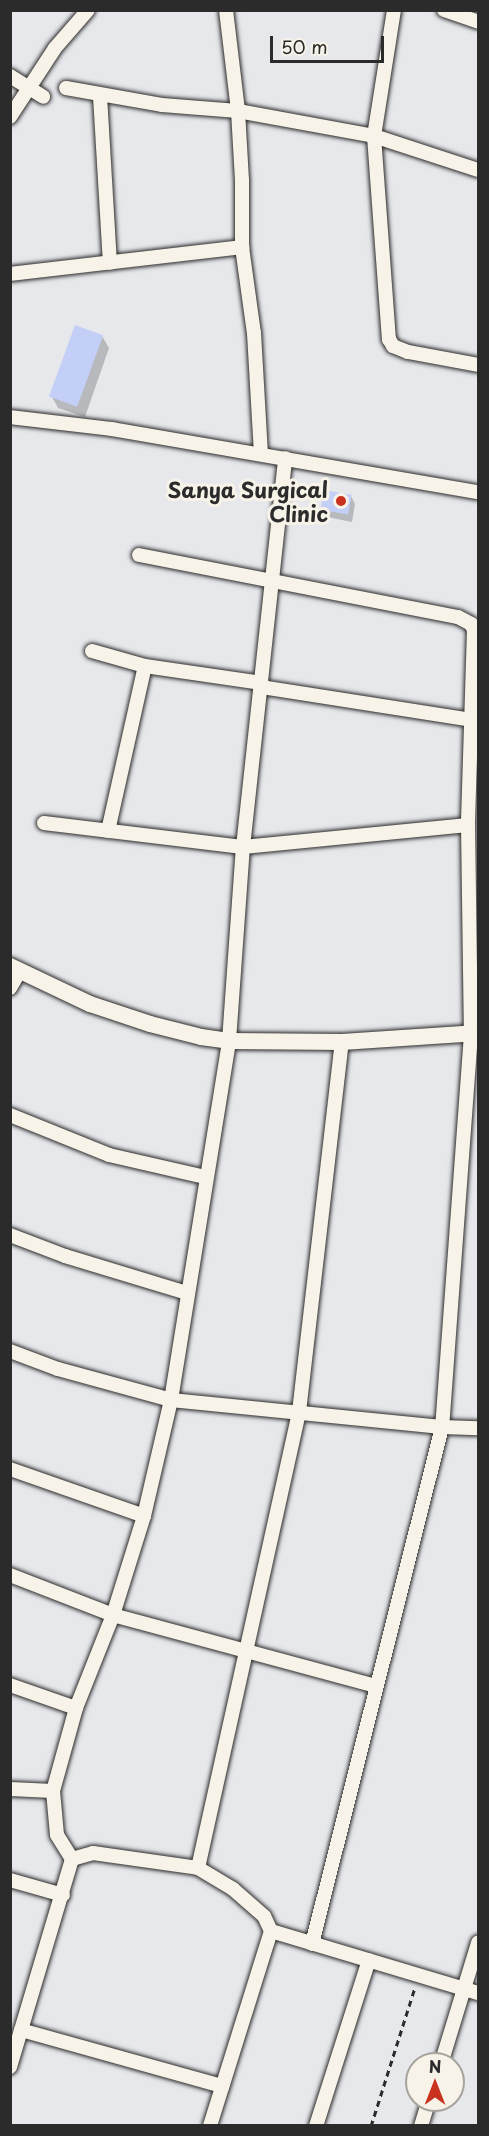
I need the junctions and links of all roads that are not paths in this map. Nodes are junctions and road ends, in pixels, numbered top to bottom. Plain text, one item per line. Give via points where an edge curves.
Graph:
1 (88, 10) edge
2 (226, 10) edge
3 (394, 10) edge
4 (444, 10) edge
5 (478, 22) edge
6 (10, 76) edge
7 (29, 87) junction
8 (66, 88) dead end
9 (100, 96) junction
10 (43, 97) dead end
11 (238, 111) junction
12 (10, 117) edge
13 (374, 136) junction
14 (478, 171) edge
15 (242, 247) junction
16 (110, 263) junction
17 (10, 274) edge
18 (478, 365) edge
19 (10, 417) edge
20 (261, 454) junction
21 (285, 458) junction
22 (478, 492) edge
23 (139, 555) dead end
24 (273, 581) junction
25 (92, 651) dead end
26 (145, 666) junction
27 (262, 685) junction
28 (474, 715) edge
29 (44, 824) dead end
30 (468, 825) junction
31 (108, 831) junction
32 (243, 847) junction
33 (15, 968) edge
34 (10, 988) edge
35 (475, 1033) edge
36 (229, 1041) junction
37 (342, 1042) junction
38 (10, 1115) edge
39 (205, 1178) junction
40 (10, 1235) edge
41 (187, 1293) junction
42 (10, 1351) edge
43 (171, 1400) junction
44 (299, 1412) junction
45 (442, 1427) junction
46 (478, 1428) edge
47 (10, 1469) edge
48 (144, 1516) junction
49 (10, 1575) edge
50 (113, 1615) junction
51 (247, 1651) junction
52 (10, 1685) edge
53 (376, 1686) junction
54 (76, 1708) junction
55 (10, 1789) edge
56 (53, 1791) junction
57 (72, 1859) junction
58 (198, 1868) junction
59 (10, 1881) edge
60 (63, 1895) junction
61 (271, 1931) junction
62 (478, 1943) edge
63 (312, 1944) junction
64 (369, 1960) junction
65 (472, 1991) edge
66 (21, 2030) junction
67 (446, 2052) edge
68 (10, 2067) edge
69 (222, 2086) junction
70 (210, 2126) edge
71 (316, 2126) edge

1 - 7 street via 55,48
2 - 11 street
3 - 13 street
4 - 5 street
6 - 7 street
7 - 10 street
7 - 12 street
8 - 9 street
9 - 11 street
9 - 16 street
11 - 13 street
11 - 15 street
13 - 14 street
13 - 18 street via 389,339 393,346 408,352
15 - 16 street
15 - 20 street via 254,333
16 - 17 street
19 - 20 street via 112,429
20 - 21 street
21 - 22 street
21 - 24 street
23 - 24 street
24 - 27 street
24 - 28 street via 458,617 471,624
25 - 26 street
26 - 27 street
26 - 31 street
27 - 28 street
27 - 32 street
28 - 30 street
29 - 31 street
30 - 32 street
30 - 35 street
31 - 32 street
32 - 36 street
33 - 34 street
33 - 36 street via 90,1004 150,1024
35 - 37 street
35 - 45 street
36 - 37 street
36 - 39 street
37 - 44 street
38 - 39 street via 109,1155
39 - 41 street
40 - 41 street
41 - 43 street
42 - 43 street via 58,1369
43 - 44 street
43 - 48 street
44 - 45 street
44 - 51 street
45 - 46 street
45 - 53 street
47 - 48 street
48 - 50 street
49 - 50 street
50 - 51 street
50 - 54 street
51 - 53 street
51 - 58 street
52 - 54 street
53 - 63 street
54 - 56 street
55 - 56 street
56 - 57 street via 57,1835
57 - 58 street via 93,1853
57 - 60 street
58 - 61 street via 233,1889 264,1916
59 - 60 street
60 - 66 street
61 - 63 street
61 - 69 street
62 - 65 street
63 - 64 street
64 - 65 street
64 - 71 street
65 - 67 street
66 - 68 street
66 - 69 street
69 - 70 street

